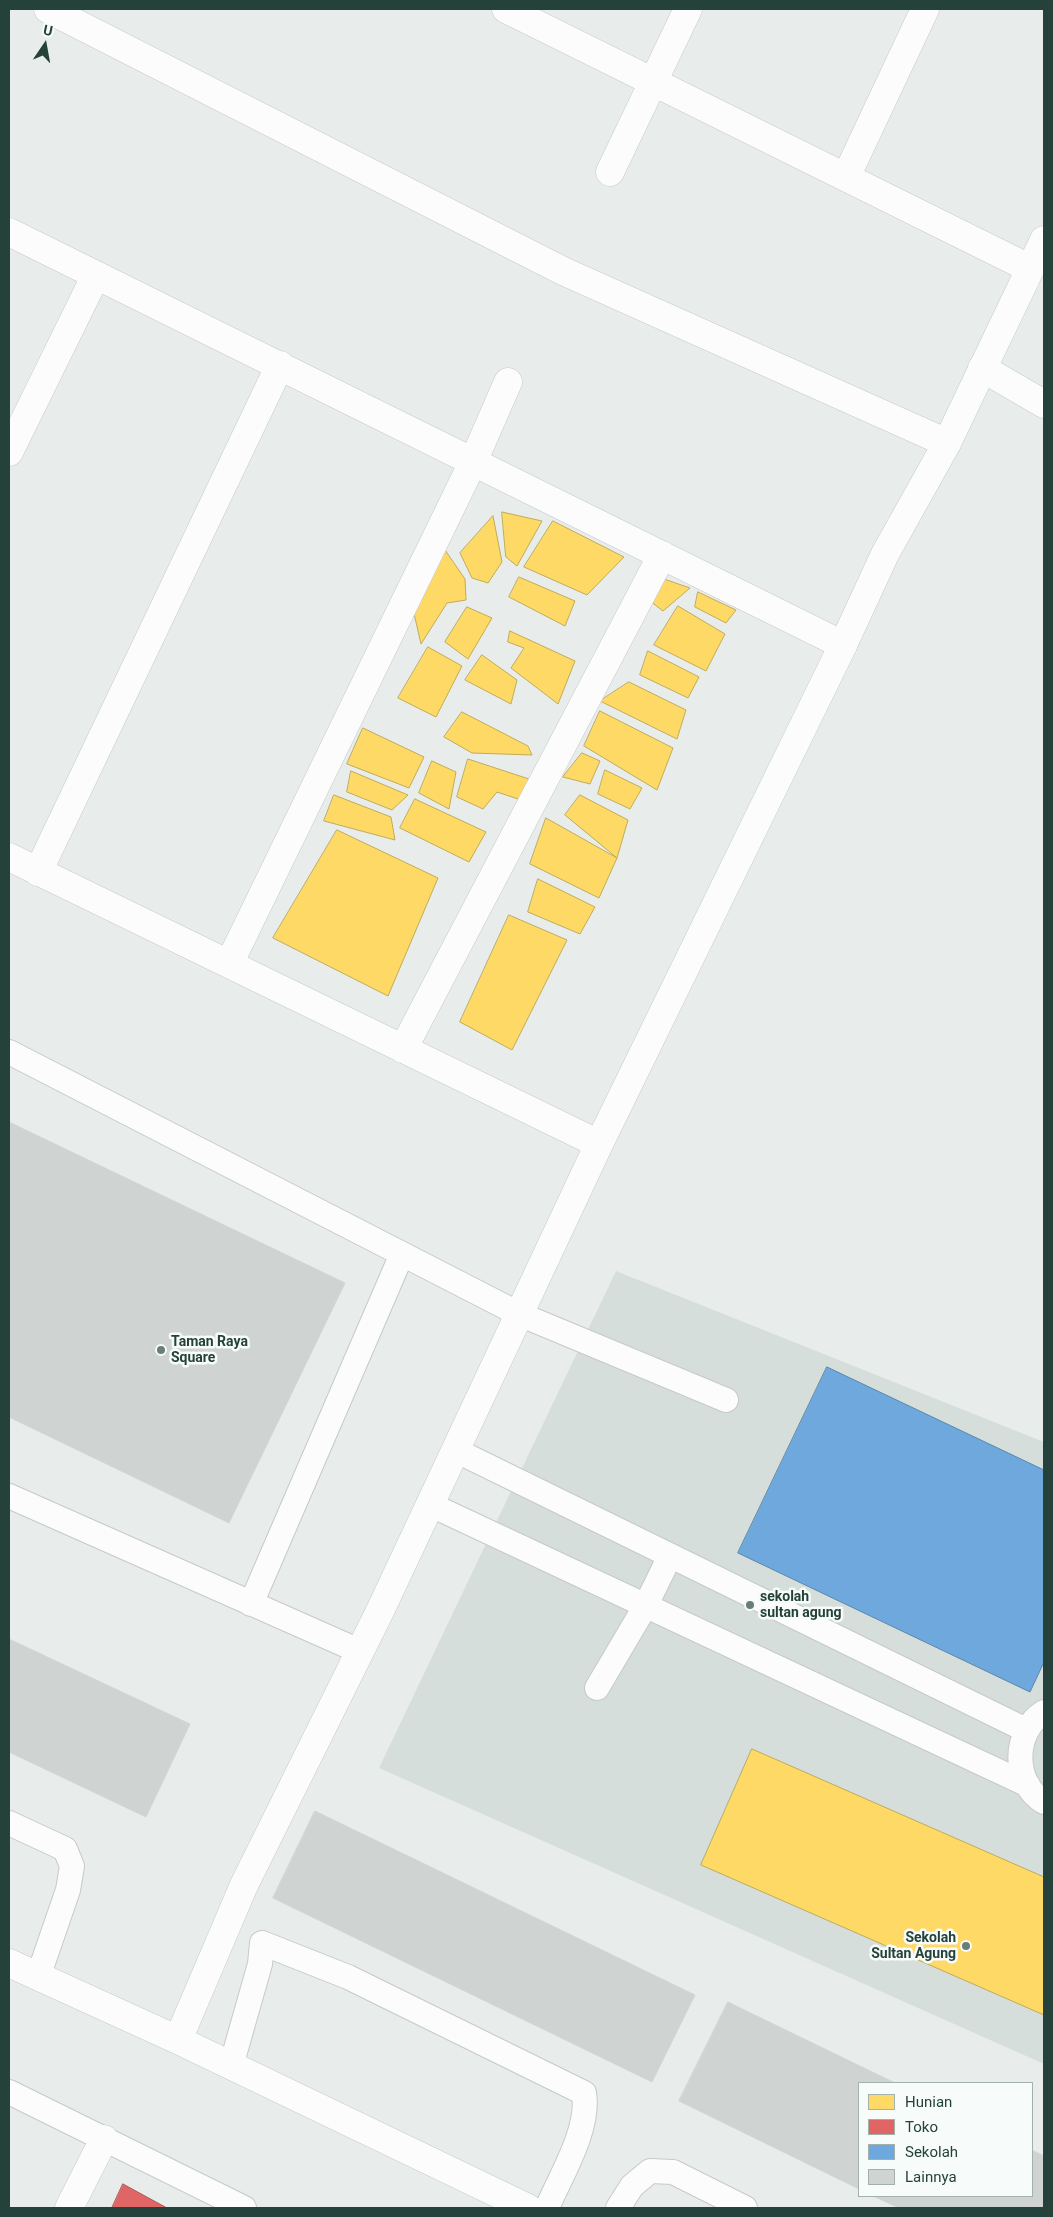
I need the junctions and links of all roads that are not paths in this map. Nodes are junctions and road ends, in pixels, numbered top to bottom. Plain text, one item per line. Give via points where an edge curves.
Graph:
1 (48, 9) edge
2 (506, 9) edge
3 (688, 9) edge
4 (925, 9) edge
5 (653, 82) junction
6 (610, 172) dead end
7 (846, 177) junction
8 (9, 232) edge
9 (1044, 240) edge
10 (1029, 268) junction
11 (96, 275) junction
12 (280, 366) junction
13 (982, 368) junction
14 (508, 382) dead end
15 (1044, 404) edge
16 (947, 443) junction
17 (9, 452) edge
18 (473, 462) junction
19 (662, 555) junction
20 (843, 645) junction
21 (9, 857) edge
22 (38, 872) junction
23 (228, 964) junction
24 (403, 1049) junction
25 (9, 1052) edge
26 (599, 1144) junction
27 (402, 1254) junction
28 (519, 1314) junction
29 (726, 1400) dead end
30 (455, 1450) junction
31 (9, 1496) edge
32 (430, 1504) junction
33 (670, 1556) junction
34 (251, 1604) junction
35 (646, 1606) junction
36 (359, 1651) junction
37 (597, 1688) dead end
38 (1044, 1712) edge
39 (1026, 1730) junction
40 (1028, 1785) junction
41 (1044, 1802) edge
42 (9, 1823) edge
43 (9, 1963) edge
44 (38, 1977) junction
45 (178, 2040) junction
46 (231, 2066) junction
47 (9, 2092) edge
48 (104, 2139) junction
49 (738, 2207) edge
50 (69, 2208) edge
51 (244, 2208) edge
52 (528, 2208) edge
53 (547, 2208) edge
54 (618, 2208) edge

1 - 16 street via 563,271
2 - 5 street
3 - 5 street
4 - 7 street
5 - 6 street
5 - 7 street
7 - 10 street
8 - 11 street
9 - 10 street
10 - 13 street
11 - 12 street
11 - 17 street
12 - 18 street
12 - 22 street
13 - 15 street
13 - 16 street
14 - 18 street
16 - 20 street via 886,554
18 - 19 street
18 - 23 street
19 - 20 street
19 - 24 street
20 - 26 street
21 - 22 street
22 - 23 street
23 - 24 street
24 - 26 street
25 - 27 lane
26 - 28 street
27 - 28 lane
27 - 34 lane
28 - 29 lane
28 - 30 street
30 - 32 street
30 - 33 lane
31 - 34 lane
32 - 35 lane
32 - 36 street
33 - 35 lane
33 - 39 lane
34 - 36 lane
35 - 37 lane
35 - 40 lane
36 - 45 street via 244,1885
38 - 39 lane
39 - 40 lane via 1020,1749 1021,1767
40 - 41 lane
42 - 44 lane via 65,1849 72,1866 68,1890
43 - 44 street
44 - 45 street
45 - 46 street
46 - 52 street
46 - 53 lane via 260,1964 262,1943 348,1977 584,2093 586,2106 581,2128
47 - 48 lane
48 - 50 street
48 - 51 lane
49 - 54 lane via 673,2172 650,2171 632,2186

